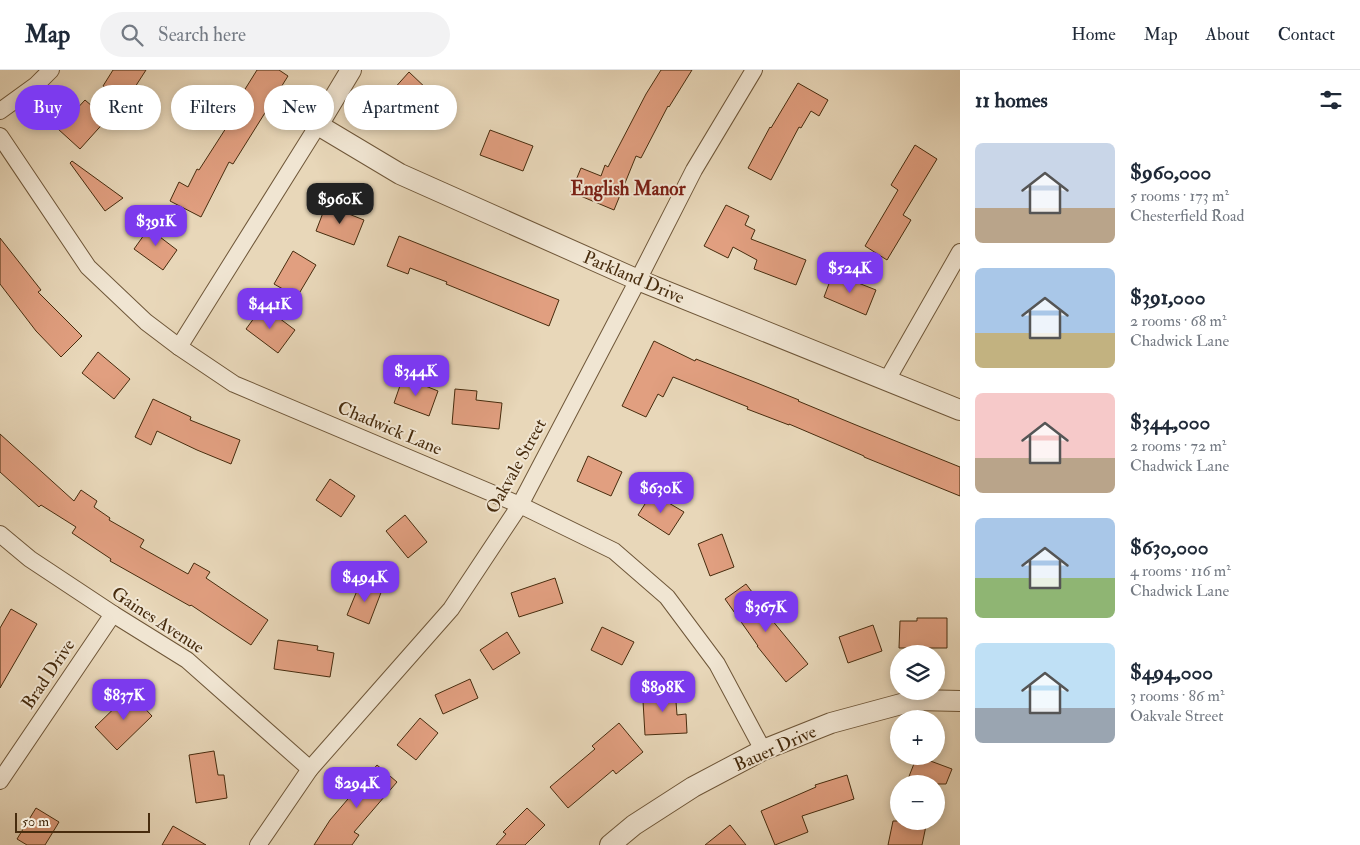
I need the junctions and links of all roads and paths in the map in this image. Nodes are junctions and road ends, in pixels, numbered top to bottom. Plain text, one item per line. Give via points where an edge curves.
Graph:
1 (51, 70) edge
2 (351, 70) edge
3 (754, 70) edge
4 (334, 98) edge
5 (0, 111) edge
6 (315, 130) edge
7 (326, 130) edge
8 (0, 136) edge
9 (960, 252) edge
10 (638, 280) junction
11 (179, 347) junction
12 (887, 380) junction
13 (960, 410) edge
14 (520, 505) junction
15 (0, 534) edge
16 (113, 614) junction
17 (960, 701) edge
18 (763, 750) junction
19 (310, 769) junction
20 (0, 781) edge
21 (258, 845) edge
22 (610, 845) edge

1 - 5 street
2 - 4 street
3 - 10 street, Oakvale Street via 694,170
6 - 11 street
7 - 10 street, Parkland Drive via 400,174
8 - 11 street, Chadwick Lane via 88,266 146,322
9 - 12 street
10 - 12 street, Parkland Drive
10 - 14 street, Oakvale Street
11 - 14 street, Chadwick Lane via 234,384
12 - 13 street, Parkland Drive
14 - 18 street, Chadwick Lane via 614,551 667,597 717,664
14 - 19 street, Oakvale Street via 451,608
15 - 16 street, Gaines Avenue via 30,559
16 - 19 street, Gaines Avenue via 187,660
16 - 20 street, Brad Drive
17 - 18 street, Bauer Drive via 916,700 832,723
18 - 22 street, Bauer Drive via 693,787 634,825
19 - 21 street, Oakvale Street

